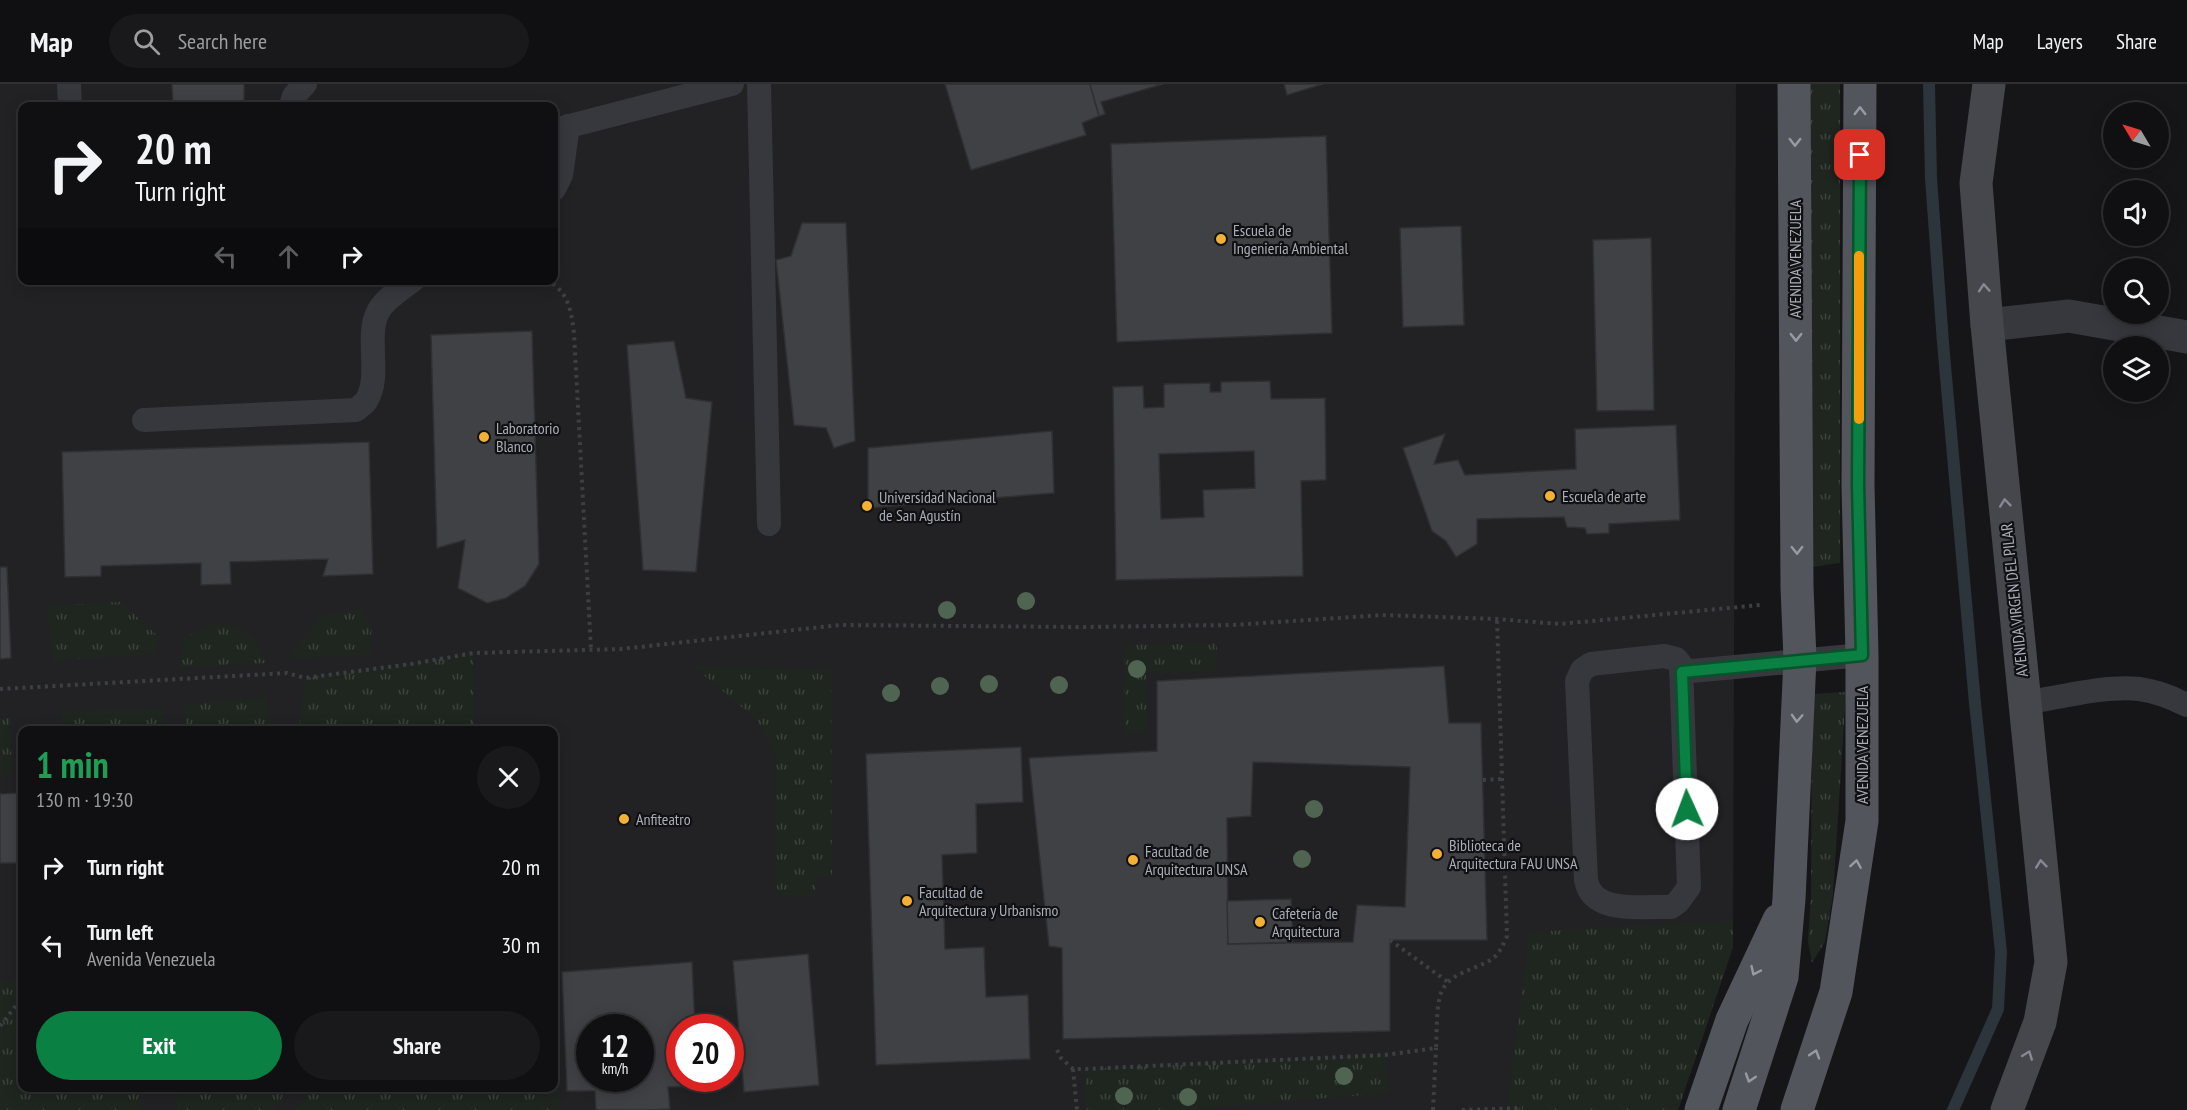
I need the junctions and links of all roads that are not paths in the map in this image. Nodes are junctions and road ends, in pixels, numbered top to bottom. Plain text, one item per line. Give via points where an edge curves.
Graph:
1 (69, 84) edge
2 (305, 84) edge
3 (732, 84) edge
4 (759, 84) edge
5 (1794, 84) edge
6 (1860, 84) edge
7 (1989, 84) edge
8 (70, 102) edge
9 (292, 102) edge
10 (561, 128) edge
11 (558, 181) edge
12 (407, 285) edge
13 (1987, 326) junction
14 (2187, 337) edge
15 (144, 420) dead end
16 (769, 524) dead end
17 (1862, 655) junction
18 (1800, 659) junction
19 (1682, 672) junction
20 (2024, 703) junction
21 (2187, 705) edge
22 (1789, 899) junction
23 (1701, 1110) edge
24 (1739, 1110) edge
25 (1797, 1110) edge
26 (2007, 1110) edge

1 - 8 lane
2 - 9 lane
3 - 10 lane
4 - 16 lane
5 -> 18 main road, AVENIDA VENEZUELA
17 -> 6 main road, AVENIDA VENEZUELA via 1858,485
13 -> 7 main road, AVENIDA VIRGEN DEL PILAR via 1976,183
10 - 11 lane
12 - 15 lane via 378,311 372,387 366,401 356,410
13 - 14 street via 2069,316
20 -> 13 main road, AVENIDA VIRGEN DEL PILAR
17 - 18 lane
25 -> 17 main road, AVENIDA VENEZUELA via 1836,992 1863,821
18 - 19 lane
18 -> 22 main road, AVENIDA VENEZUELA
19 - 19 lane via 1681,665 1671,656 1652,657 1592,664 1582,670 1577,681 1586,880 1593,896 1609,905 1671,908 1689,887
20 - 21 lane via 2139,689
26 -> 20 main road, AVENIDA VIRGEN DEL PILAR via 2040,1022 2050,962
22 -> 23 main road via 1732,1020
22 -> 24 main road, AVENIDA VENEZUELA via 1782,977

